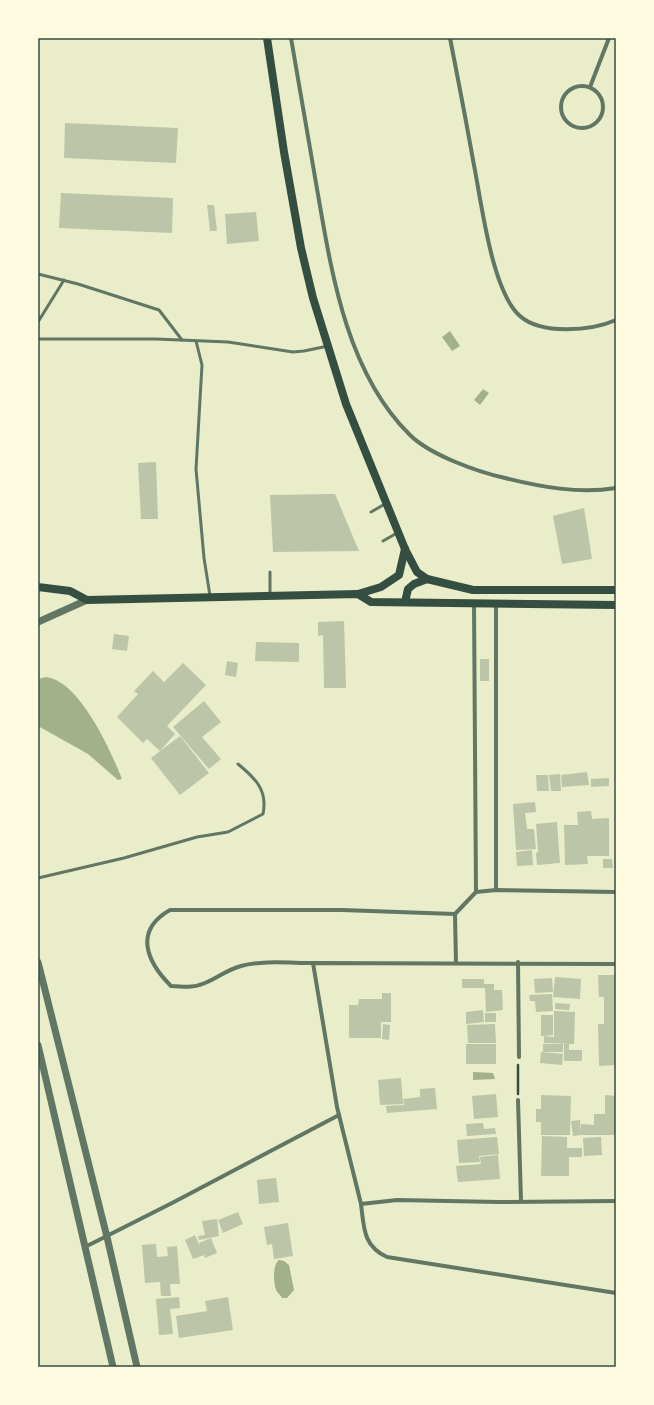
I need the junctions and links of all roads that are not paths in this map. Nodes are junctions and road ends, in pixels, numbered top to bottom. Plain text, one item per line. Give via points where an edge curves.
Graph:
1 (267, 38) edge
2 (291, 38) edge
3 (450, 38) edge
4 (609, 38) edge
5 (590, 87) junction
6 (38, 274) edge
7 (64, 280) junction
8 (616, 320) edge
9 (38, 322) edge
10 (38, 339) edge
11 (182, 340) junction
12 (196, 341) junction
13 (328, 346) junction
14 (616, 488) edge
15 (387, 502) junction
16 (371, 512) dead end
17 (399, 532) junction
18 (383, 541) dead end
19 (405, 549) junction
20 (270, 572) dead end
21 (427, 579) junction
22 (38, 587) edge
23 (616, 590) edge
24 (358, 594) junction
25 (270, 596) junction
26 (210, 598) junction
27 (87, 600) junction
28 (405, 602) junction
29 (474, 604) junction
30 (496, 604) junction
31 (616, 605) edge
32 (38, 622) edge
33 (238, 764) dead end
34 (38, 878) edge
35 (496, 890) junction
36 (476, 892) junction
37 (616, 892) edge
38 (455, 914) junction
39 (38, 962) edge
40 (518, 962) junction
41 (313, 963) junction
42 (456, 963) junction
43 (616, 964) edge
44 (38, 1045) edge
45 (519, 1056) road end
46 (518, 1100) road end
47 (339, 1116) junction
48 (521, 1201) junction
49 (616, 1201) edge
50 (361, 1204) junction
51 (107, 1237) junction
52 (85, 1247) junction
53 (616, 1293) edge
54 (113, 1367) edge
55 (137, 1367) edge

1 - 13 main road via 301,248
2 - 14 street via 331,265 344,316 365,370 384,404 410,436 446,458 492,475 537,486 592,490
3 - 8 street via 488,237 497,273 509,302 520,316 537,326 583,328 606,325
4 - 5 street
5 - 5 street via 571,88 564,95 561,113 574,127 592,126 599,119 602,101
6 - 7 lane
7 - 9 lane
7 - 11 lane via 159,310
10 - 11 lane
11 - 12 lane
12 - 13 lane via 293,352
12 - 26 lane via 202,365 196,469
13 - 15 main road via 346,404
15 - 16 lane
15 - 17 main road
17 - 18 lane
17 - 19 main road
19 - 21 main road via 418,572
19 - 24 main road via 399,575 381,587
20 - 25 lane
21 - 23 main road via 473,590
21 - 28 main road via 408,589
22 - 27 main road via 70,591
24 - 25 main road
24 - 28 main road via 371,602
25 - 26 main road
26 - 27 main road
27 - 32 street
28 - 29 main road
29 - 30 main road
29 - 36 street
30 - 31 main road
30 - 35 street
33 - 34 lane via 262,789 265,803 263,814 252,821 228,832 197,837 124,858
35 - 36 street
35 - 37 street
36 - 38 street
38 - 41 street via 342,910 170,910 159,916 150,928 146,942 152,962 171,986 188,988 205,983 224,971 258,963
38 - 42 street
39 - 51 street
40 - 42 street
40 - 43 street
40 - 45 street
41 - 42 street
41 - 47 street
44 - 52 street
46 - 48 street
47 - 50 street
47 - 51 street
48 - 49 street
48 - 50 street via 396,1200
50 - 53 street via 368,1244 387,1257
51 - 52 street
51 - 55 street
52 - 54 street

